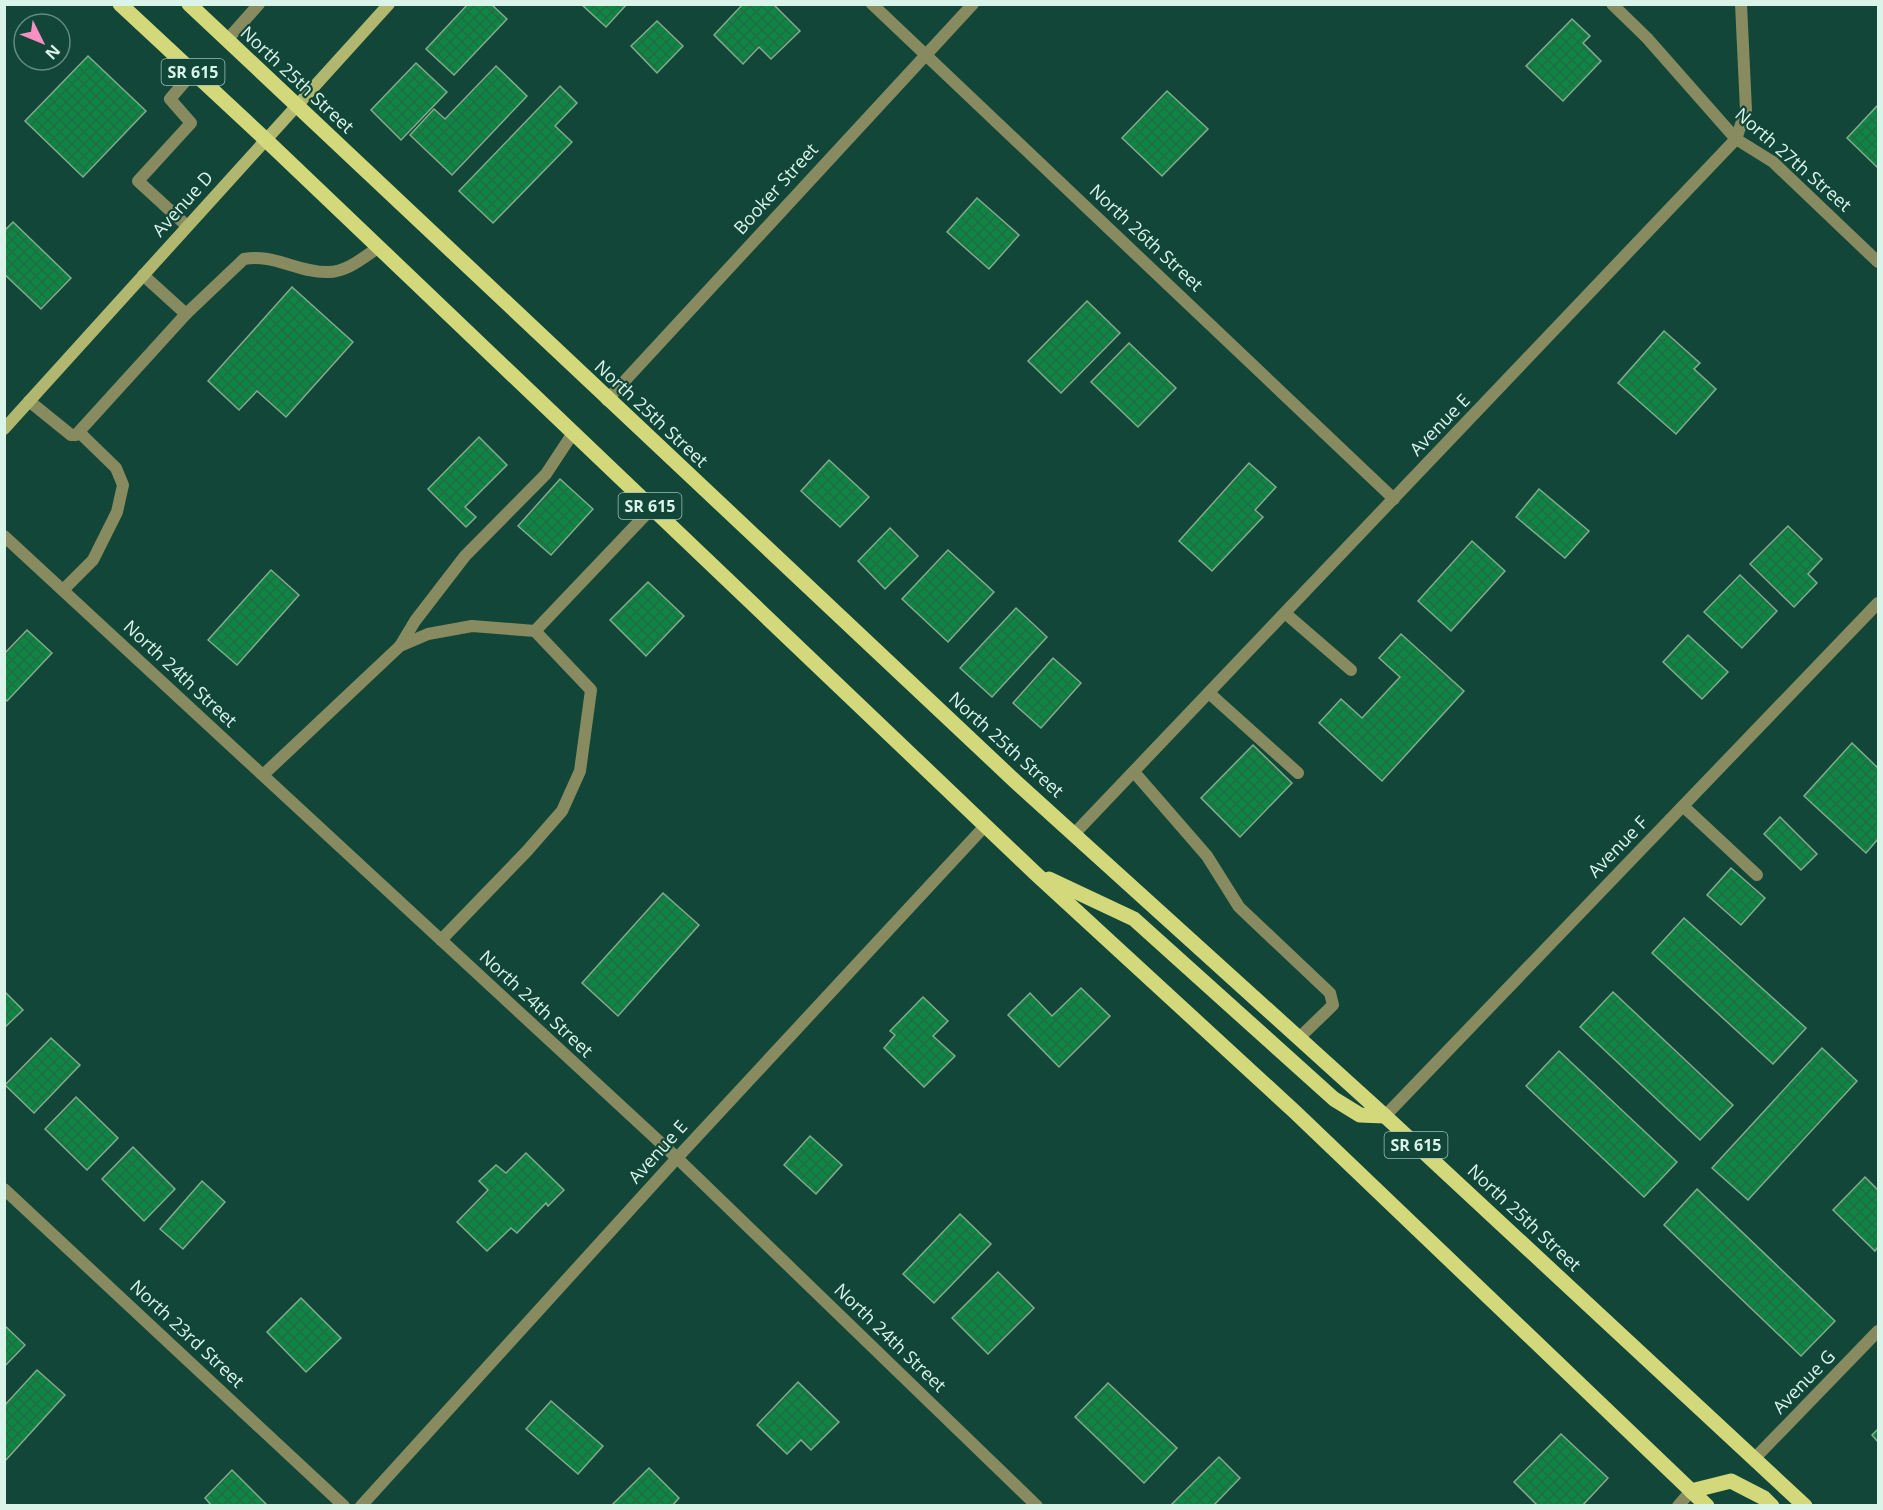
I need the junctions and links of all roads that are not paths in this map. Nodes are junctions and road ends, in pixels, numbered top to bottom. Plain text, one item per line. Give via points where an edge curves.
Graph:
1 (120, 4) edge
2 (189, 4) edge
3 (259, 4) edge
4 (389, 4) edge
5 (872, 4) edge
6 (973, 4) edge
7 (1612, 4) edge
8 (1742, 4) edge
9 (227, 40) junction
10 (925, 53) junction
11 (193, 72) junction
12 (296, 106) junction
13 (266, 139) junction
14 (1736, 139) junction
15 (187, 226) junction
16 (379, 247) junction
17 (1878, 262) edge
18 (143, 275) junction
19 (186, 314) junction
20 (607, 400) junction
21 (29, 401) junction
22 (4, 429) edge
23 (79, 432) junction
24 (573, 433) junction
25 (1394, 499) junction
26 (652, 508) junction
27 (4, 536) edge
28 (63, 590) junction
29 (1878, 603) edge
30 (1285, 613) junction
31 (535, 631) junction
32 (400, 646) junction
33 (1352, 670) dead end
34 (1209, 693) junction
35 (1134, 772) junction
36 (1298, 773) dead end
37 (263, 775) junction
38 (1683, 806) junction
39 (985, 826) junction
40 (1075, 833) junction
41 (1035, 873) junction
42 (1757, 875) dead end
43 (441, 940) junction
44 (1299, 1038) junction
45 (1384, 1116) junction
46 (677, 1158) junction
47 (4, 1189) edge
48 (1878, 1331) edge
49 (1755, 1458) junction
50 (1691, 1491) junction
51 (344, 1506) edge
52 (361, 1506) edge
53 (1037, 1506) edge
54 (1678, 1506) edge
55 (1707, 1506) edge
56 (1772, 1506) edge
57 (1805, 1506) edge

1 - 11 main road, SR 615
2 - 9 main road, North 25th Street / SR 615
3 - 9 street
4 - 12 street, Avenue D
5 - 10 street, North 26th Street
6 - 10 street, Booker Street
7 - 14 street, North 27th Street
8 - 14 street, Avenue E via 1746,110
9 - 12 main road, North 25th Street / SR 615
10 - 20 street, Booker Street
10 - 25 street, North 26th Street
11 - 13 main road, SR 615
11 - 15 street via 170,99 191,123 138,181
12 - 13 street, Avenue D
12 - 20 main road, North 25th Street / SR 615
13 - 15 street, Avenue D
13 - 16 main road, SR 615
14 - 17 street, North 27th Street via 1773,162
14 - 25 street, Avenue E
15 - 18 street, Avenue D
16 - 19 street via 347,267 328,272 267,258 244,259
16 - 24 main road, SR 615
18 - 19 street
18 - 21 street, Avenue D
19 - 23 street
20 - 40 main road, North 25th Street / SR 615
21 - 22 street, Avenue D
21 - 23 street via 71,435
23 - 28 street via 116,468 123,484 117,512 93,560
24 - 26 main road, SR 615
24 - 32 street via 546,474 465,556
25 - 30 street, Avenue E
26 - 31 street
26 - 39 main road, SR 615
27 - 28 street, North 24th Street
28 - 37 street, North 24th Street
29 - 38 street, Avenue F
30 - 33 street
30 - 34 street, Avenue E
31 - 32 street via 472,626 428,634
31 - 43 street via 591,690 580,771 562,811
32 - 37 street
34 - 35 street, Avenue E
34 - 36 street
35 - 40 street, Avenue E
35 - 44 street via 1207,856 1239,907 1330,993 1333,1005
37 - 43 street, North 24th Street
38 - 42 street
38 - 45 street, Avenue F
39 - 41 main road, SR 615
39 - 46 street, Avenue E
40 - 44 main road, North 25th Street / SR 615
41 - 45 main road via 1134,919 1334,1099 1360,1115
41 - 50 main road, SR 615 via 1295,1112
43 - 46 street, North 24th Street
44 - 45 main road, North 25th Street / SR 615
45 - 49 main road, North 25th Street / SR 615
46 - 52 street, Avenue E
46 - 53 street, North 24th Street
47 - 51 street, North 23rd Street
48 - 49 street, Avenue G
49 - 57 main road, North 25th Street / SR 615
50 - 54 street
50 - 55 main road, SR 615
50 - 56 main road via 1731,1481

